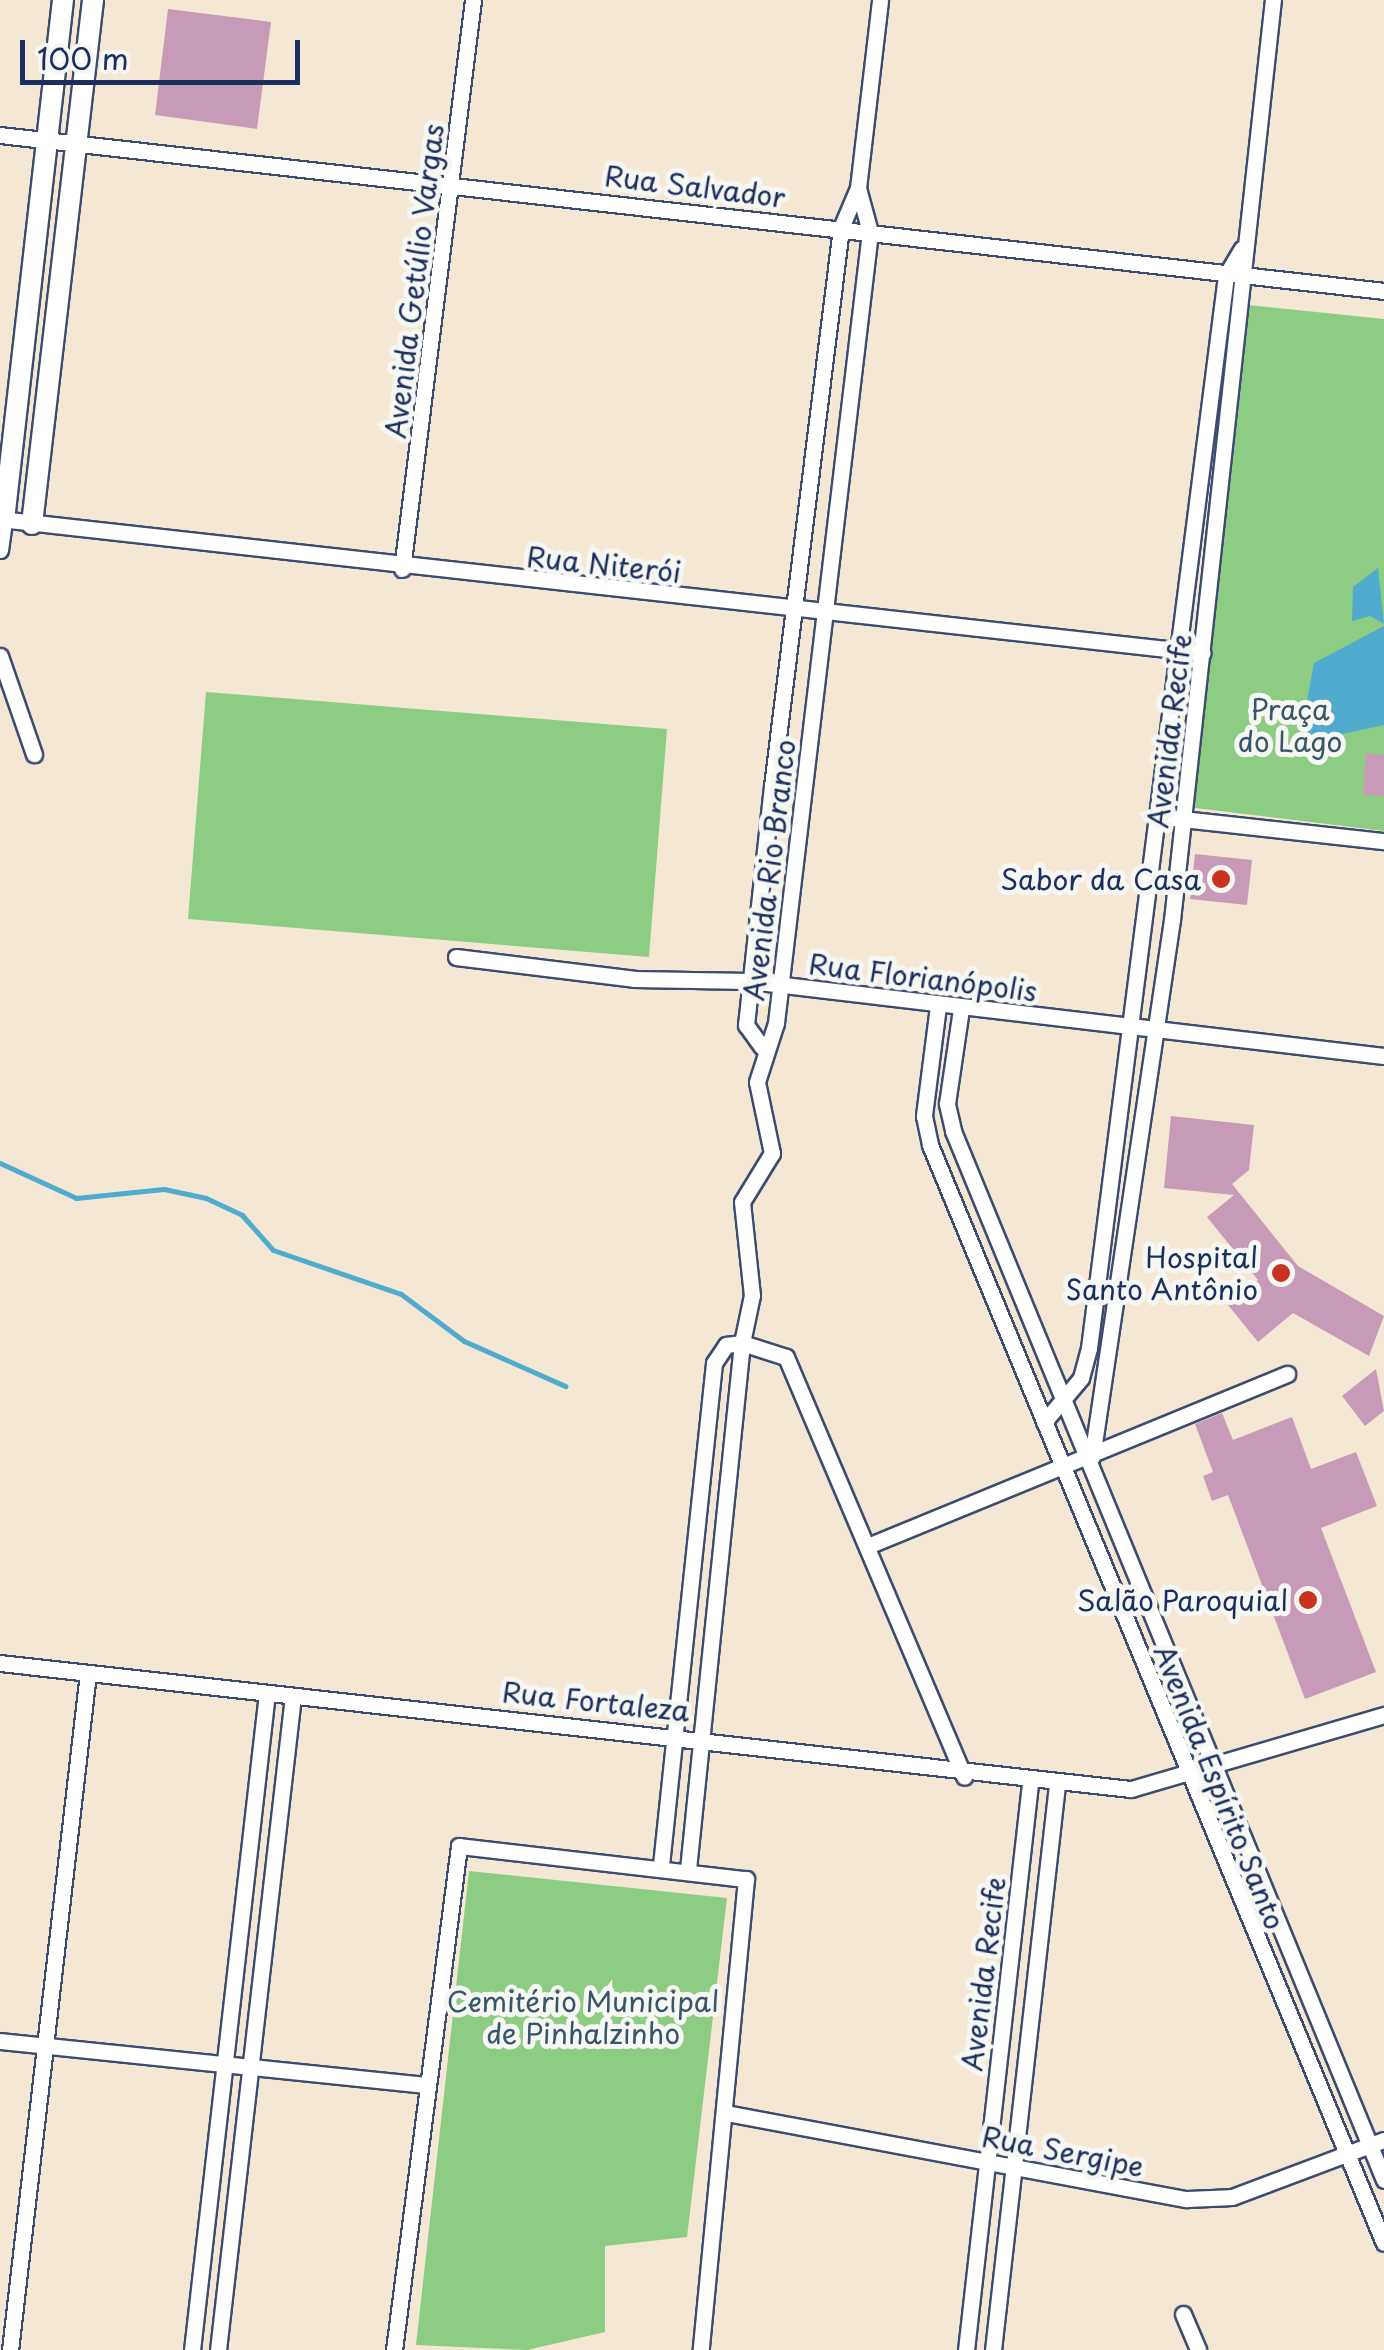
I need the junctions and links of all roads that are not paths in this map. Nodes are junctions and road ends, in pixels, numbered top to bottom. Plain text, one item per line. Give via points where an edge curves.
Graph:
1 (63, 0) edge
2 (93, 0) edge
3 (474, 0) edge
4 (880, 0) edge
5 (1273, 0) edge
6 (0, 135) edge
7 (46, 140) junction
8 (77, 144) junction
9 (453, 184) junction
10 (858, 188) junction
11 (841, 228) junction
12 (870, 232) junction
13 (1242, 248) junction
14 (1226, 274) junction
15 (1248, 277) junction
16 (30, 286) junction
17 (60, 289) junction
18 (1384, 291) edge
19 (825, 350) junction
20 (855, 352) junction
21 (20, 382) junction
22 (48, 385) junction
23 (1206, 444) junction
24 (1228, 447) junction
25 (810, 468) junction
26 (841, 471) junction
27 (2, 520) edge
28 (32, 524) junction
29 (0, 550) edge
30 (402, 569) junction
31 (792, 608) junction
32 (823, 612) junction
33 (1180, 651) junction
34 (1203, 653) junction
35 (0, 656) edge
36 (34, 754) dead end
37 (772, 786) junction
38 (803, 789) junction
39 (1161, 816) junction
40 (1183, 819) junction
41 (1384, 840) edge
42 (762, 874) junction
43 (793, 877) junction
44 (1147, 916) junction
45 (1172, 920) junction
46 (456, 956) dead end
47 (750, 980) junction
48 (781, 984) junction
49 (938, 1006) junction
50 (961, 1009) junction
51 (1133, 1027) junction
52 (1158, 1030) junction
53 (762, 1047) junction
54 (1384, 1056) edge
55 (1115, 1160) junction
56 (1138, 1165) junction
57 (742, 1343) junction
58 (1287, 1374) dead end
59 (1065, 1403) junction
60 (1044, 1422) junction
61 (1092, 1457) junction
62 (1064, 1469) junction
63 (697, 1526) junction
64 (725, 1528) junction
65 (870, 1544) junction
66 (1144, 1593) junction
67 (1118, 1604) junction
68 (687, 1620) junction
69 (716, 1624) junction
70 (0, 1664) edge
71 (88, 1674) junction
72 (267, 1693) junction
73 (293, 1696) junction
74 (1384, 1715) edge
75 (675, 1734) junction
76 (705, 1738) junction
77 (1213, 1771) junction
78 (964, 1777) junction
79 (1186, 1778) junction
80 (1030, 1784) junction
81 (1057, 1785) junction
82 (252, 1834) junction
83 (278, 1836) junction
84 (662, 1865) junction
85 (688, 1869) junction
86 (242, 1918) junction
87 (268, 1920) junction
88 (1291, 1959) junction
89 (1268, 1968) junction
90 (0, 2041) edge
91 (42, 2045) junction
92 (226, 2067) junction
93 (252, 2070) junction
94 (426, 2085) junction
95 (726, 2114) junction
96 (1377, 2143) edge
97 (1348, 2156) junction
98 (987, 2161) junction
99 (1014, 2168) junction
100 (1384, 2180) edge
101 (212, 2181) junction
102 (238, 2183) junction
103 (1384, 2244) edge
104 (974, 2280) junction
105 (1000, 2282) junction
106 (200, 2290) junction
107 (225, 2293) junction
108 (1183, 2314) dead end
109 (10, 2350) edge
110 (192, 2350) edge
111 (218, 2350) edge
112 (394, 2350) edge
113 (700, 2350) edge
114 (966, 2350) edge
115 (993, 2350) edge
116 (1198, 2350) edge

1 - 7 street
2 - 8 street
3 - 9 street, Avenida Getúlio Vargas
4 - 10 street, Avenida Rio Branco
5 - 13 street, Avenida Recife
6 - 7 street, Rua Salvador
7 - 8 street, Rua Salvador
7 - 16 street
8 - 9 street, Rua Salvador
8 - 17 street
9 - 11 street, Rua Salvador
9 - 30 street, Avenida Getúlio Vargas
10 - 11 street, Avenida Rio Branco
10 - 12 street, Avenida Rio Branco
11 - 12 street, Rua Salvador
11 - 19 street, Avenida Rio Branco
12 - 14 street, Rua Salvador
12 - 20 street, Avenida Rio Branco
13 - 14 street, Avenida Recife
13 - 15 street, Avenida Recife
14 - 15 street, Rua Salvador
14 - 23 street, Avenida Recife
15 - 18 street, Rua Salvador
15 - 24 street, Avenida Recife
16 - 17 street
16 - 21 street
17 - 22 street
19 - 20 street
19 - 25 street, Avenida Rio Branco
20 - 26 street, Avenida Rio Branco
21 - 22 street
21 - 27 street
22 - 28 street
23 - 24 street
23 - 33 street, Avenida Recife
24 - 34 street, Avenida Recife
25 - 26 street
25 - 31 street, Avenida Rio Branco
26 - 32 street, Avenida Rio Branco
27 - 28 street, Rua Niterói
27 - 29 street
28 - 30 street, Rua Niterói
30 - 31 street, Rua Niterói
31 - 32 street, Rua Niterói
31 - 37 street, Avenida Rio Branco
32 - 33 street, Rua Niterói
32 - 38 street, Avenida Rio Branco
33 - 34 street, Rua Niterói
33 - 39 street, Avenida Recife
34 - 40 street, Avenida Recife
35 - 36 street
37 - 38 street
37 - 42 street, Avenida Rio Branco
38 - 43 street, Avenida Rio Branco
39 - 40 street
39 - 44 street, Avenida Recife
40 - 41 street
40 - 45 street, Avenida Recife
42 - 43 street
42 - 47 street, Avenida Rio Branco
43 - 48 street, Avenida Rio Branco
44 - 45 street
44 - 51 street, Avenida Recife
45 - 52 street, Avenida Recife
46 - 47 street, Rua Florianópolis via 634,979
47 - 48 street, Rua Florianópolis
47 - 53 street, Avenida Rio Branco via 746,1025
48 - 49 street, Rua Florianópolis
48 - 53 street, Avenida Rio Branco via 776,1023
49 - 50 street, Rua Florianópolis
49 - 60 street, Avenida Espírito Santo via 924,1116 930,1145
50 - 51 street, Rua Florianópolis
50 - 59 street, Avenida Espírito Santo via 947,1104 953,1131
51 - 52 street, Rua Florianópolis
51 - 55 street, Avenida Recife
52 - 54 street, Rua Florianópolis
52 - 56 street, Avenida Recife
53 - 57 street via 756,1082 772,1153 742,1202 752,1295
55 - 56 street
55 - 59 street, Avenida Recife via 1090,1348
56 - 61 street, Avenida Recife
57 - 63 street via 726,1345 714,1363
57 - 64 street
57 - 65 street via 786,1357
58 - 61 street
59 - 60 street, Avenida Recife
59 - 61 street, Avenida Espírito Santo
60 - 62 street, Avenida Espírito Santo
61 - 62 street
61 - 66 street, Avenida Espírito Santo
62 - 65 street
62 - 67 street, Avenida Espírito Santo
63 - 64 street
63 - 68 street
64 - 69 street
65 - 78 street
66 - 67 street
66 - 77 street, Avenida Espírito Santo
67 - 79 street, Avenida Espírito Santo
68 - 69 street
68 - 75 street
69 - 76 street
70 - 71 street, Rua Fortaleza
71 - 72 street, Rua Fortaleza
71 - 91 street
72 - 73 street, Rua Fortaleza
72 - 82 street
73 - 75 street, Rua Fortaleza
73 - 83 street
74 - 77 street, Rua Fortaleza
75 - 76 street, Rua Fortaleza
75 - 84 street
76 - 78 street, Rua Fortaleza
76 - 85 street
77 - 79 street, Rua Fortaleza
77 - 88 street, Avenida Espírito Santo
78 - 80 street, Rua Fortaleza
79 - 81 street, Rua Fortaleza via 1130,1789
79 - 89 street, Avenida Espírito Santo
80 - 81 street, Rua Fortaleza
80 - 98 street, Avenida Recife
81 - 99 street, Avenida Recife
82 - 83 street
82 - 86 street
83 - 87 street
84 - 85 street
84 - 94 street via 453,1849
85 - 95 street via 738,1874 748,1888
86 - 87 street
86 - 92 street
87 - 93 street
88 - 89 street
88 - 96 street, Avenida Espírito Santo
89 - 97 street, Avenida Espírito Santo
90 - 91 street
91 - 92 street
91 - 109 street
92 - 93 street
92 - 101 street
93 - 94 street
93 - 102 street
94 - 112 street
95 - 98 street, Rua Sergipe
95 - 113 street
96 - 97 street, Rua Sergipe
96 - 100 street, Avenida Espírito Santo
97 - 99 street, Rua Sergipe via 1232,2198 1187,2199
97 - 103 street, Avenida Espírito Santo
98 - 99 street, Rua Sergipe
98 - 104 street, Avenida Recife
99 - 105 street, Avenida Recife
101 - 102 street
101 - 106 street
102 - 107 street
104 - 105 street
104 - 114 street, Avenida Recife
105 - 115 street, Avenida Recife
106 - 107 street
106 - 110 street
107 - 111 street
108 - 116 street

